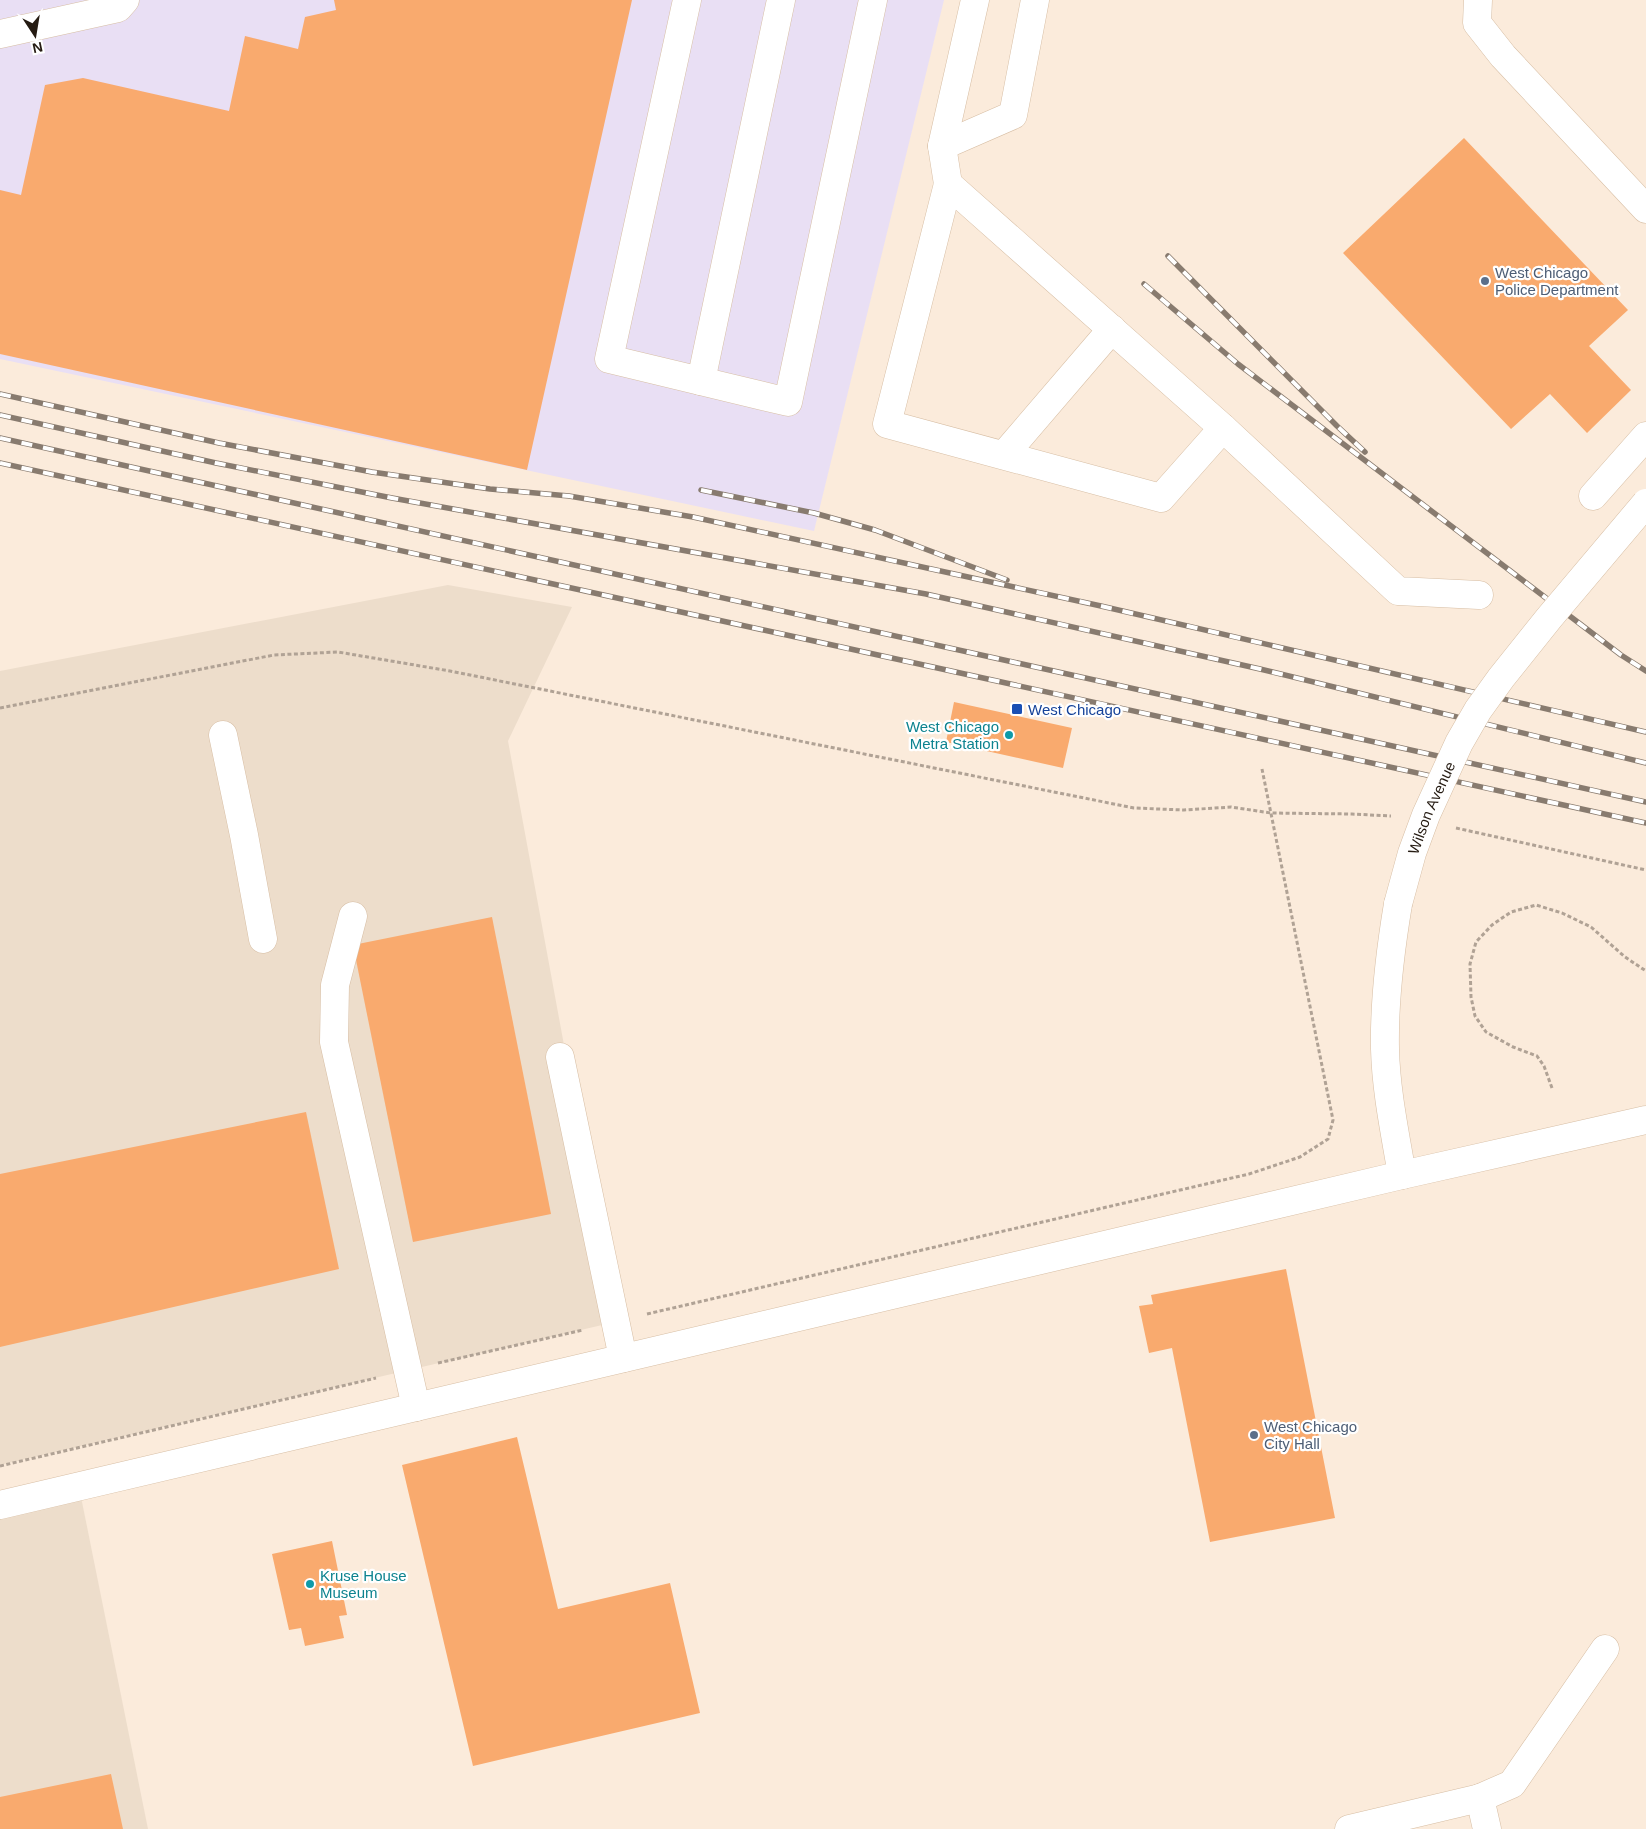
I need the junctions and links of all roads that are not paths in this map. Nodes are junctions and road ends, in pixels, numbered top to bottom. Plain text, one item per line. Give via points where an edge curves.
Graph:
1 (125, 0) edge
2 (687, 0) edge
3 (781, 0) edge
4 (873, 0) edge
5 (975, 0) edge
6 (1035, 0) edge
7 (1478, 0) edge
8 (0, 34) edge
9 (942, 146) junction
10 (948, 184) junction
11 (1646, 209) edge
12 (1112, 329) junction
13 (701, 381) junction
14 (1223, 428) junction
15 (1646, 436) edge
16 (1004, 455) junction
17 (1593, 496) dead end
18 (1646, 504) edge
19 (1479, 595) dead end
20 (223, 735) dead end
21 (353, 916) dead end
22 (263, 939) dead end
23 (560, 1057) dead end
24 (1646, 1120) edge
25 (1402, 1174) junction
26 (624, 1358) junction
27 (416, 1407) junction
28 (0, 1505) edge
29 (1605, 1649) dead end
30 (1480, 1798) junction
31 (1349, 1829) edge
32 (1487, 1829) edge

1 - 8 street via 118,8
2 - 13 street via 609,359
3 - 13 street
4 - 13 street via 788,402
5 - 9 street
6 - 9 street via 1013,115
7 - 11 street via 1477,23 1503,56
9 - 10 street
10 - 12 street
10 - 16 street via 887,424
12 - 14 street
12 - 16 street
14 - 16 street via 1161,498
14 - 19 street via 1398,591
15 - 17 street
18 - 25 street, Wilson Avenue, bridge via 1549,618 1478,710 1459,743 1412,853 1398,904 1386,1000 1385,1051
20 - 22 street
21 - 27 street via 336,985 334,1042
23 - 26 street
24 - 25 street
25 - 26 street
26 - 27 street
27 - 28 street
29 - 30 street via 1512,1784
30 - 31 street
30 - 32 street

